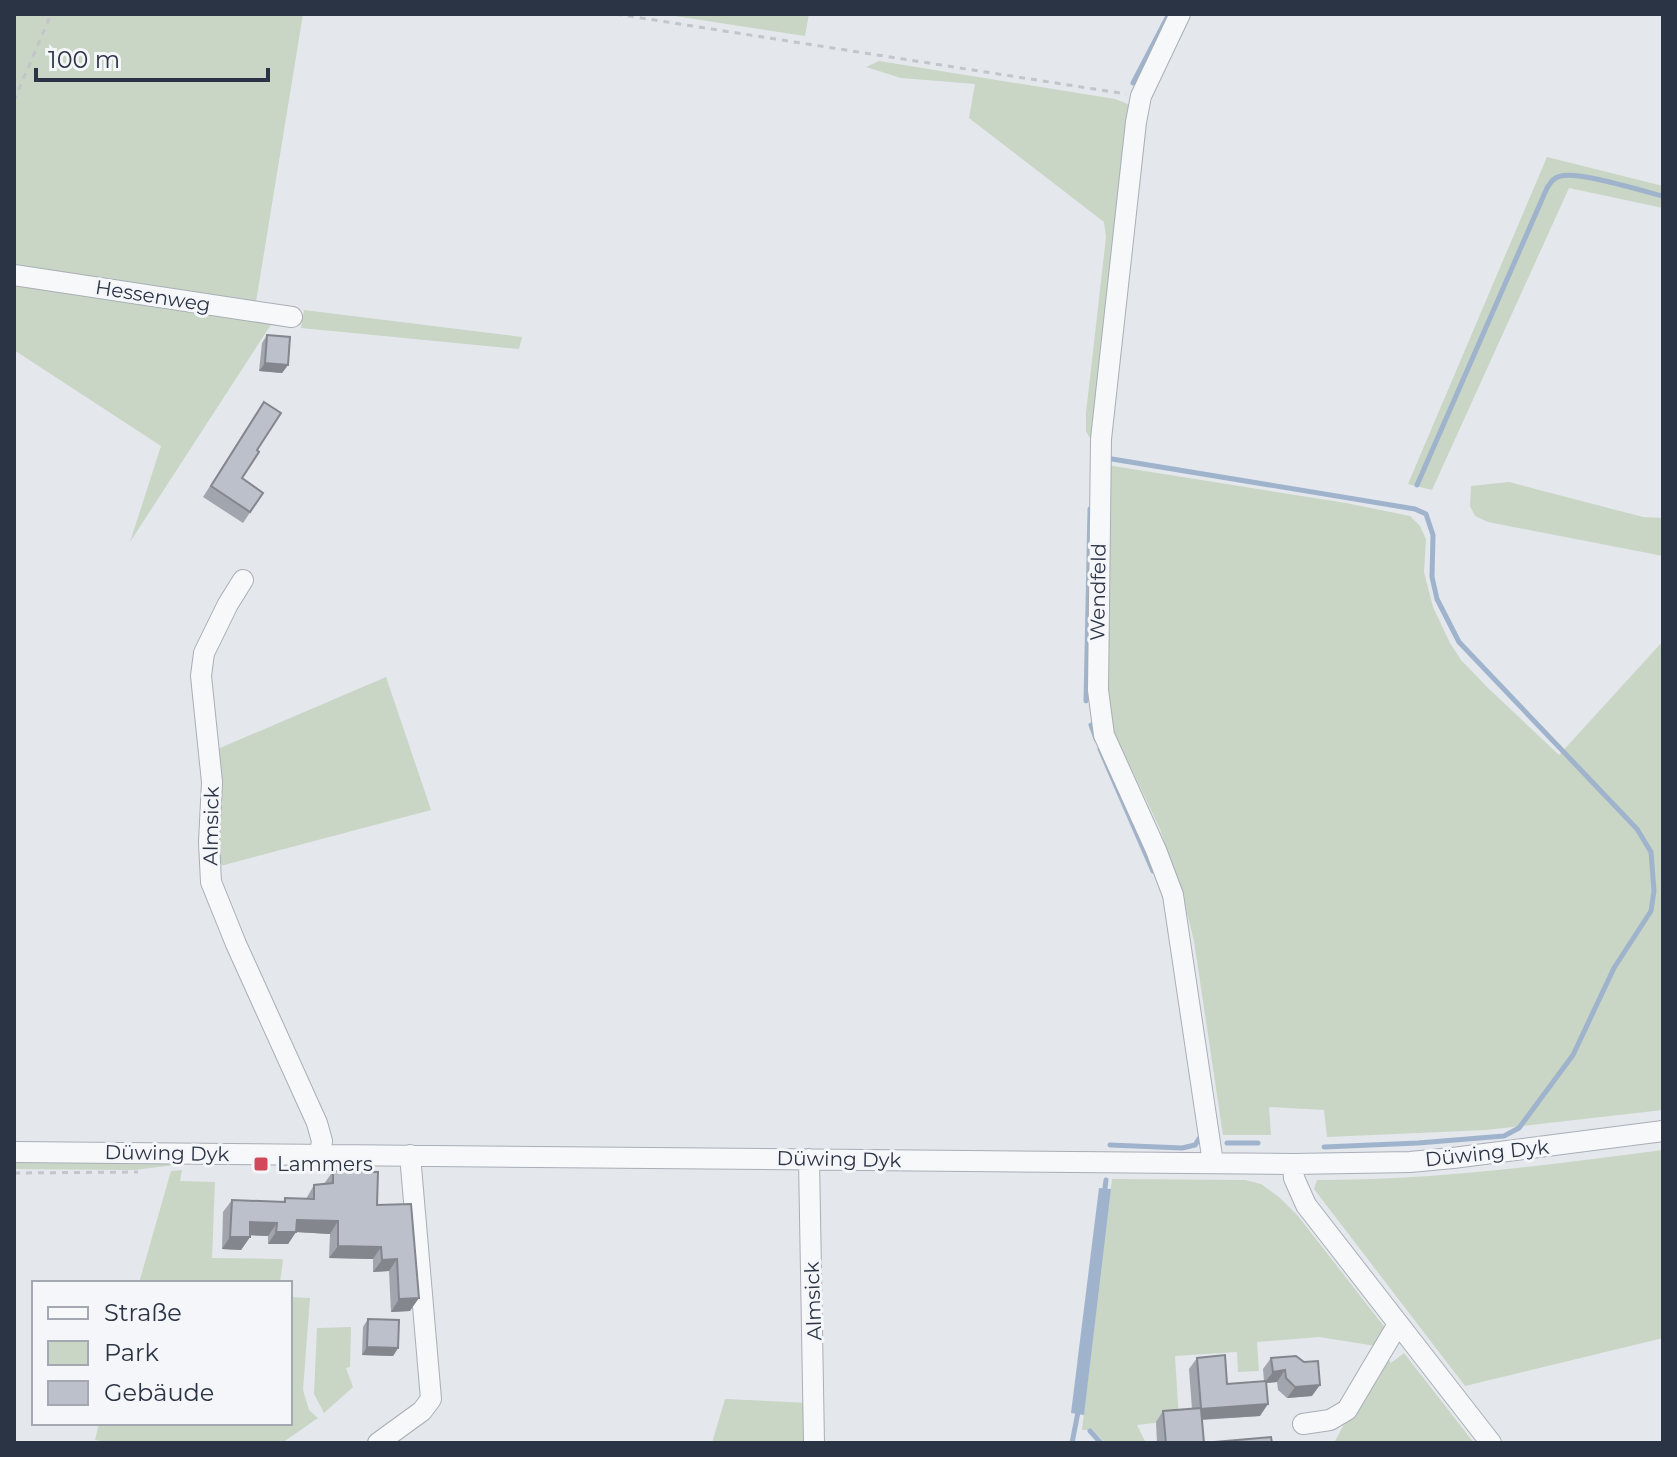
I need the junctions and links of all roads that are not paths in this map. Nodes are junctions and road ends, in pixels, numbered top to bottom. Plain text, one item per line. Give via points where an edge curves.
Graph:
1 (1180, 14) edge
2 (14, 275) edge
3 (292, 317) dead end
4 (243, 580) dead end
5 (1663, 1131) edge
6 (14, 1152) edge
7 (320, 1155) junction
8 (410, 1155) junction
9 (809, 1159) junction
10 (1213, 1163) junction
11 (1293, 1164) junction
12 (1398, 1324) junction
13 (1303, 1424) dead end
14 (378, 1443) edge
15 (814, 1443) edge
16 (1491, 1443) edge

1 - 10 street, Wendfeld via 1141,96 1101,439 1098,690 1104,735 1173,895
2 - 3 street, Hessenweg
4 - 7 street, Almsick via 204,653 201,676 212,782 211,882 317,1123
5 - 11 street, Düwing Dyk via 1410,1162
6 - 7 street, Düwing Dyk
7 - 8 street, Düwing Dyk
8 - 9 street, Düwing Dyk
8 - 14 street via 432,1391 422,1411
9 - 10 street, Düwing Dyk
9 - 15 street, Almsick
10 - 11 street, Düwing Dyk
11 - 12 street via 1306,1205
12 - 13 street via 1347,1410 1330,1420
12 - 16 street

